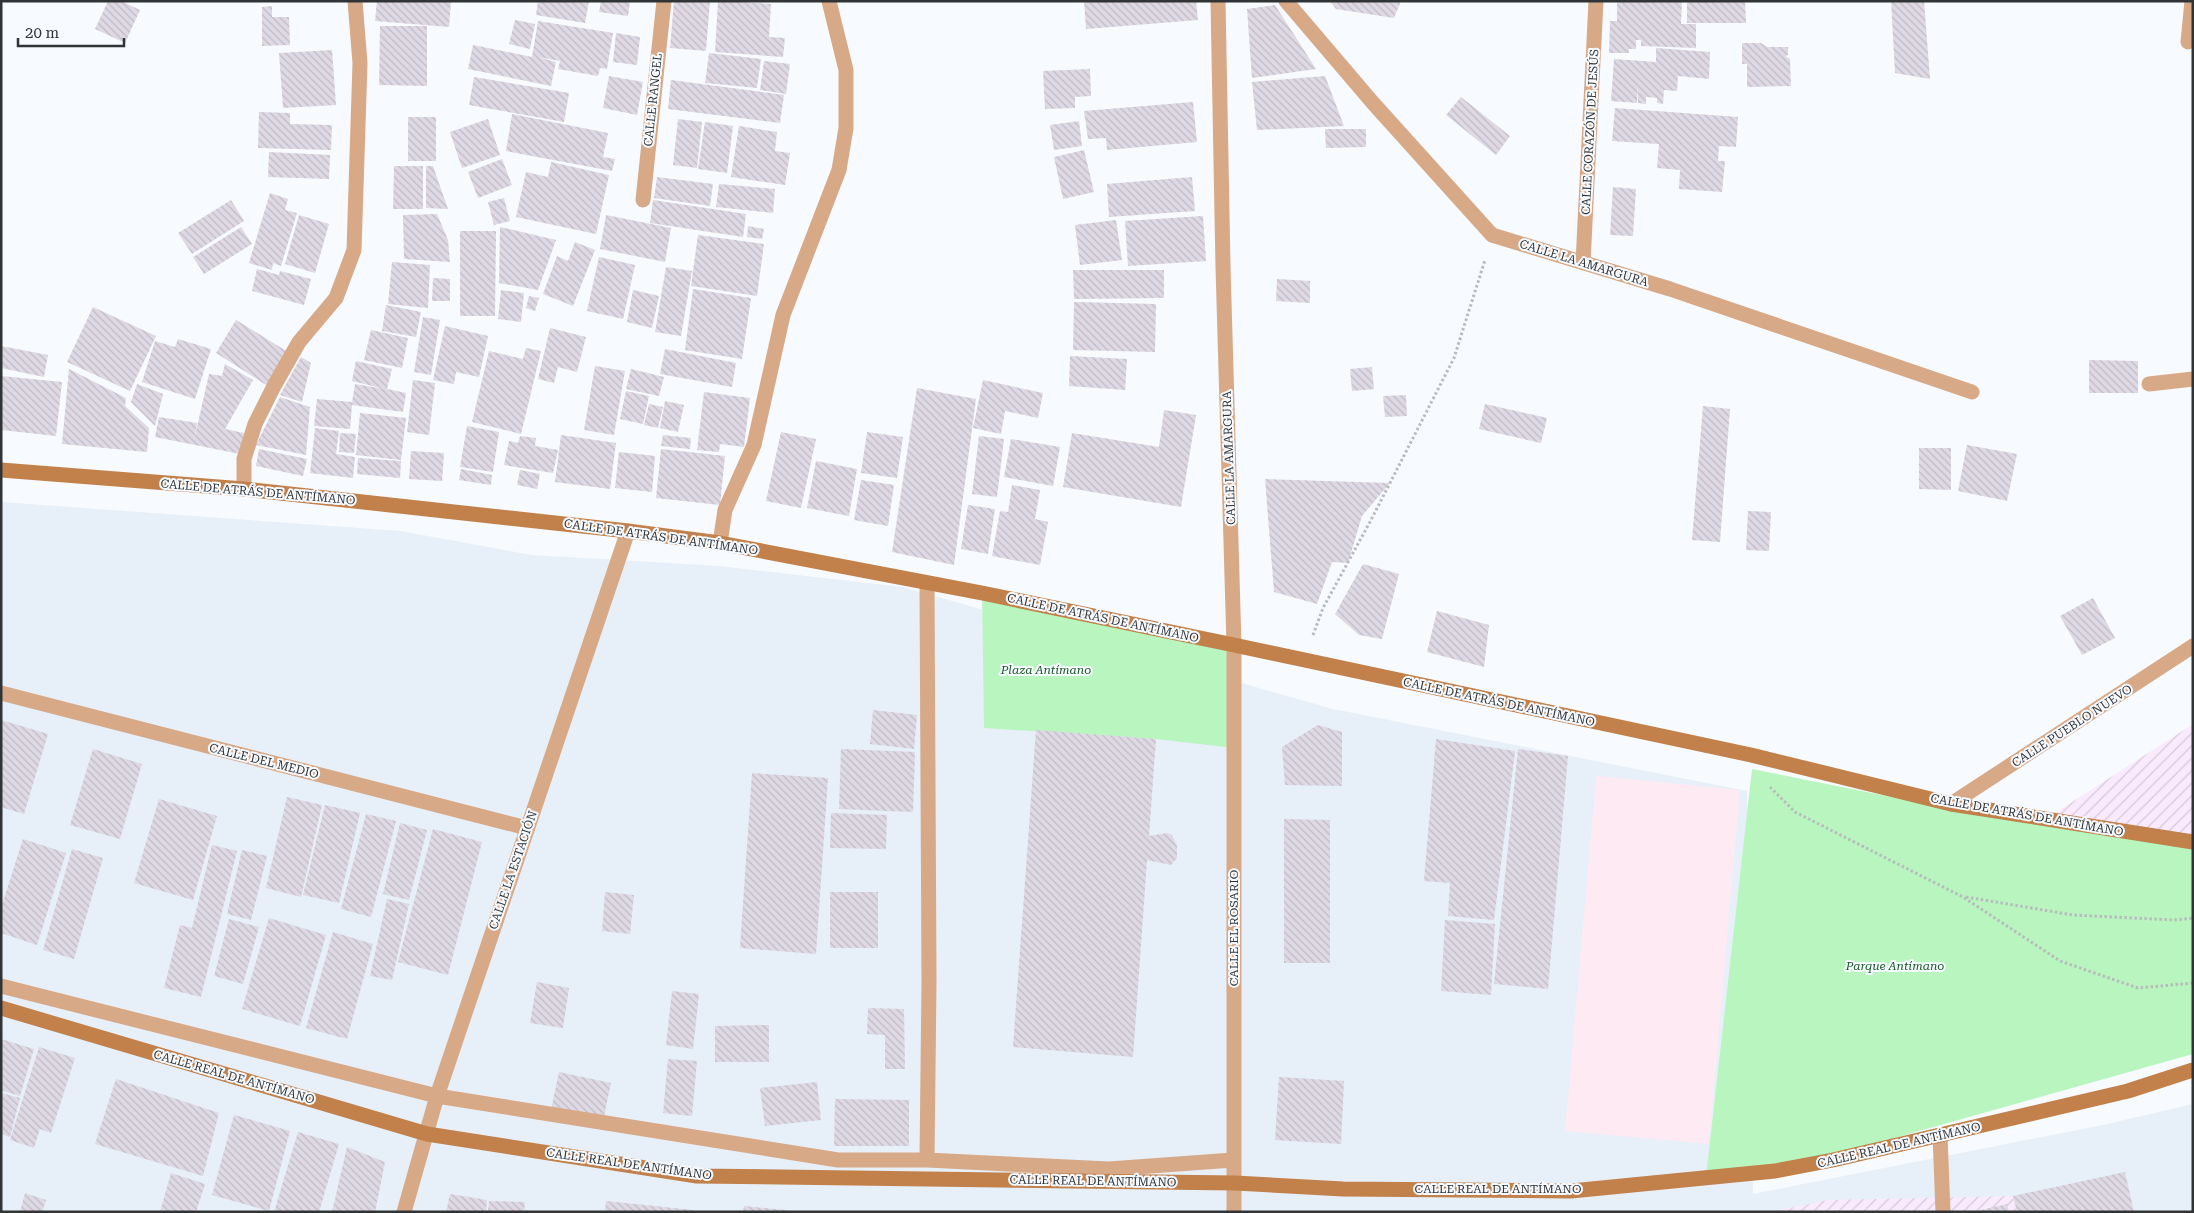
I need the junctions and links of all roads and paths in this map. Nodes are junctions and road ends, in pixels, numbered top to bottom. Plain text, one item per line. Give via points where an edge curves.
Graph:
1 (355, 1) edge
2 (664, 1) edge
3 (829, 1) edge
4 (1218, 1) edge
5 (1286, 1) edge
6 (1596, 1) edge
7 (2192, 1) edge
8 (2188, 42) dead end
9 (643, 200) dead end
10 (1492, 235) junction
11 (1583, 263) junction
12 (2193, 379) edge
13 (2149, 384) dead end
14 (1972, 392) dead end
15 (1, 470) edge
16 (244, 489) junction
17 (628, 531) junction
18 (720, 543) junction
19 (927, 583) junction
20 (1234, 645) junction
21 (2193, 646) edge
22 (1304, 660) junction
23 (1, 693) edge
24 (1764, 781) dead end
25 (1951, 804) junction
26 (527, 828) junction
27 (2193, 842) edge
28 (1963, 896) junction
29 (2193, 918) edge
30 (2193, 983) edge
31 (1, 986) edge
32 (1, 1008) edge
33 (2193, 1070) edge
34 (437, 1096) junction
35 (428, 1134) junction
36 (1940, 1135) junction
37 (927, 1160) junction
38 (1233, 1160) junction
39 (1235, 1183) junction
40 (404, 1212) edge
41 (1234, 1212) edge
42 (1943, 1212) edge

1 - 16 street via 360,63 354,250 336,298 299,342 255,424 244,459
2 - 9 street, CALLE RANGEL
3 - 18 street via 846,70 846,128 839,170 783,315 754,445 725,510
4 - 20 street, CALLE LA AMARGURA
5 - 10 street
6 - 11 street, CALLE CORAZÓN DE JESÚS
7 - 8 street
10 - 11 street, CALLE LA AMARGURA
10 - 22 path via 1454,358 1323,608
11 - 14 street, CALLE LA AMARGURA via 1670,289
12 - 13 street
15 - 16 street, CALLE DE ATRÁS DE ANTÍMANO
16 - 17 street, CALLE DE ATRÁS DE ANTÍMANO
17 - 18 street, CALLE DE ATRÁS DE ANTÍMANO
17 - 26 street, CALLE LA ESTACIÓN
18 - 19 street, CALLE DE ATRÁS DE ANTÍMANO
19 - 20 street, CALLE DE ATRÁS DE ANTÍMANO
19 - 37 street
20 - 22 street, CALLE DE ATRÁS DE ANTÍMANO
20 - 38 street, CALLE EL ROSARIO
21 - 25 street, CALLE PUEBLO NUEVO
22 - 25 street, CALLE DE ATRÁS DE ANTÍMANO via 1751,755
23 - 26 street, CALLE DEL MEDIO
24 - 28 path via 1795,812
25 - 27 street, CALLE DE ATRÁS DE ANTÍMANO
26 - 34 street, CALLE LA ESTACIÓN
28 - 29 path via 2073,915
28 - 30 path via 2060,961 2138,988
31 - 34 street
32 - 35 street, CALLE REAL DE ANTÍMANO
33 - 36 street, CALLE REAL DE ANTÍMANO via 2128,1091
34 - 35 street, CALLE LA ESTACIÓN
34 - 37 street via 838,1160
35 - 39 street, CALLE REAL DE ANTÍMANO via 698,1176
35 - 40 street, CALLE LA ESTACIÓN
36 - 39 street, CALLE REAL DE ANTÍMANO via 1776,1171 1571,1191 1343,1189
36 - 42 street
37 - 38 street via 1109,1169
38 - 39 street, CALLE EL ROSARIO
39 - 41 street, CALLE EL ROSARIO

